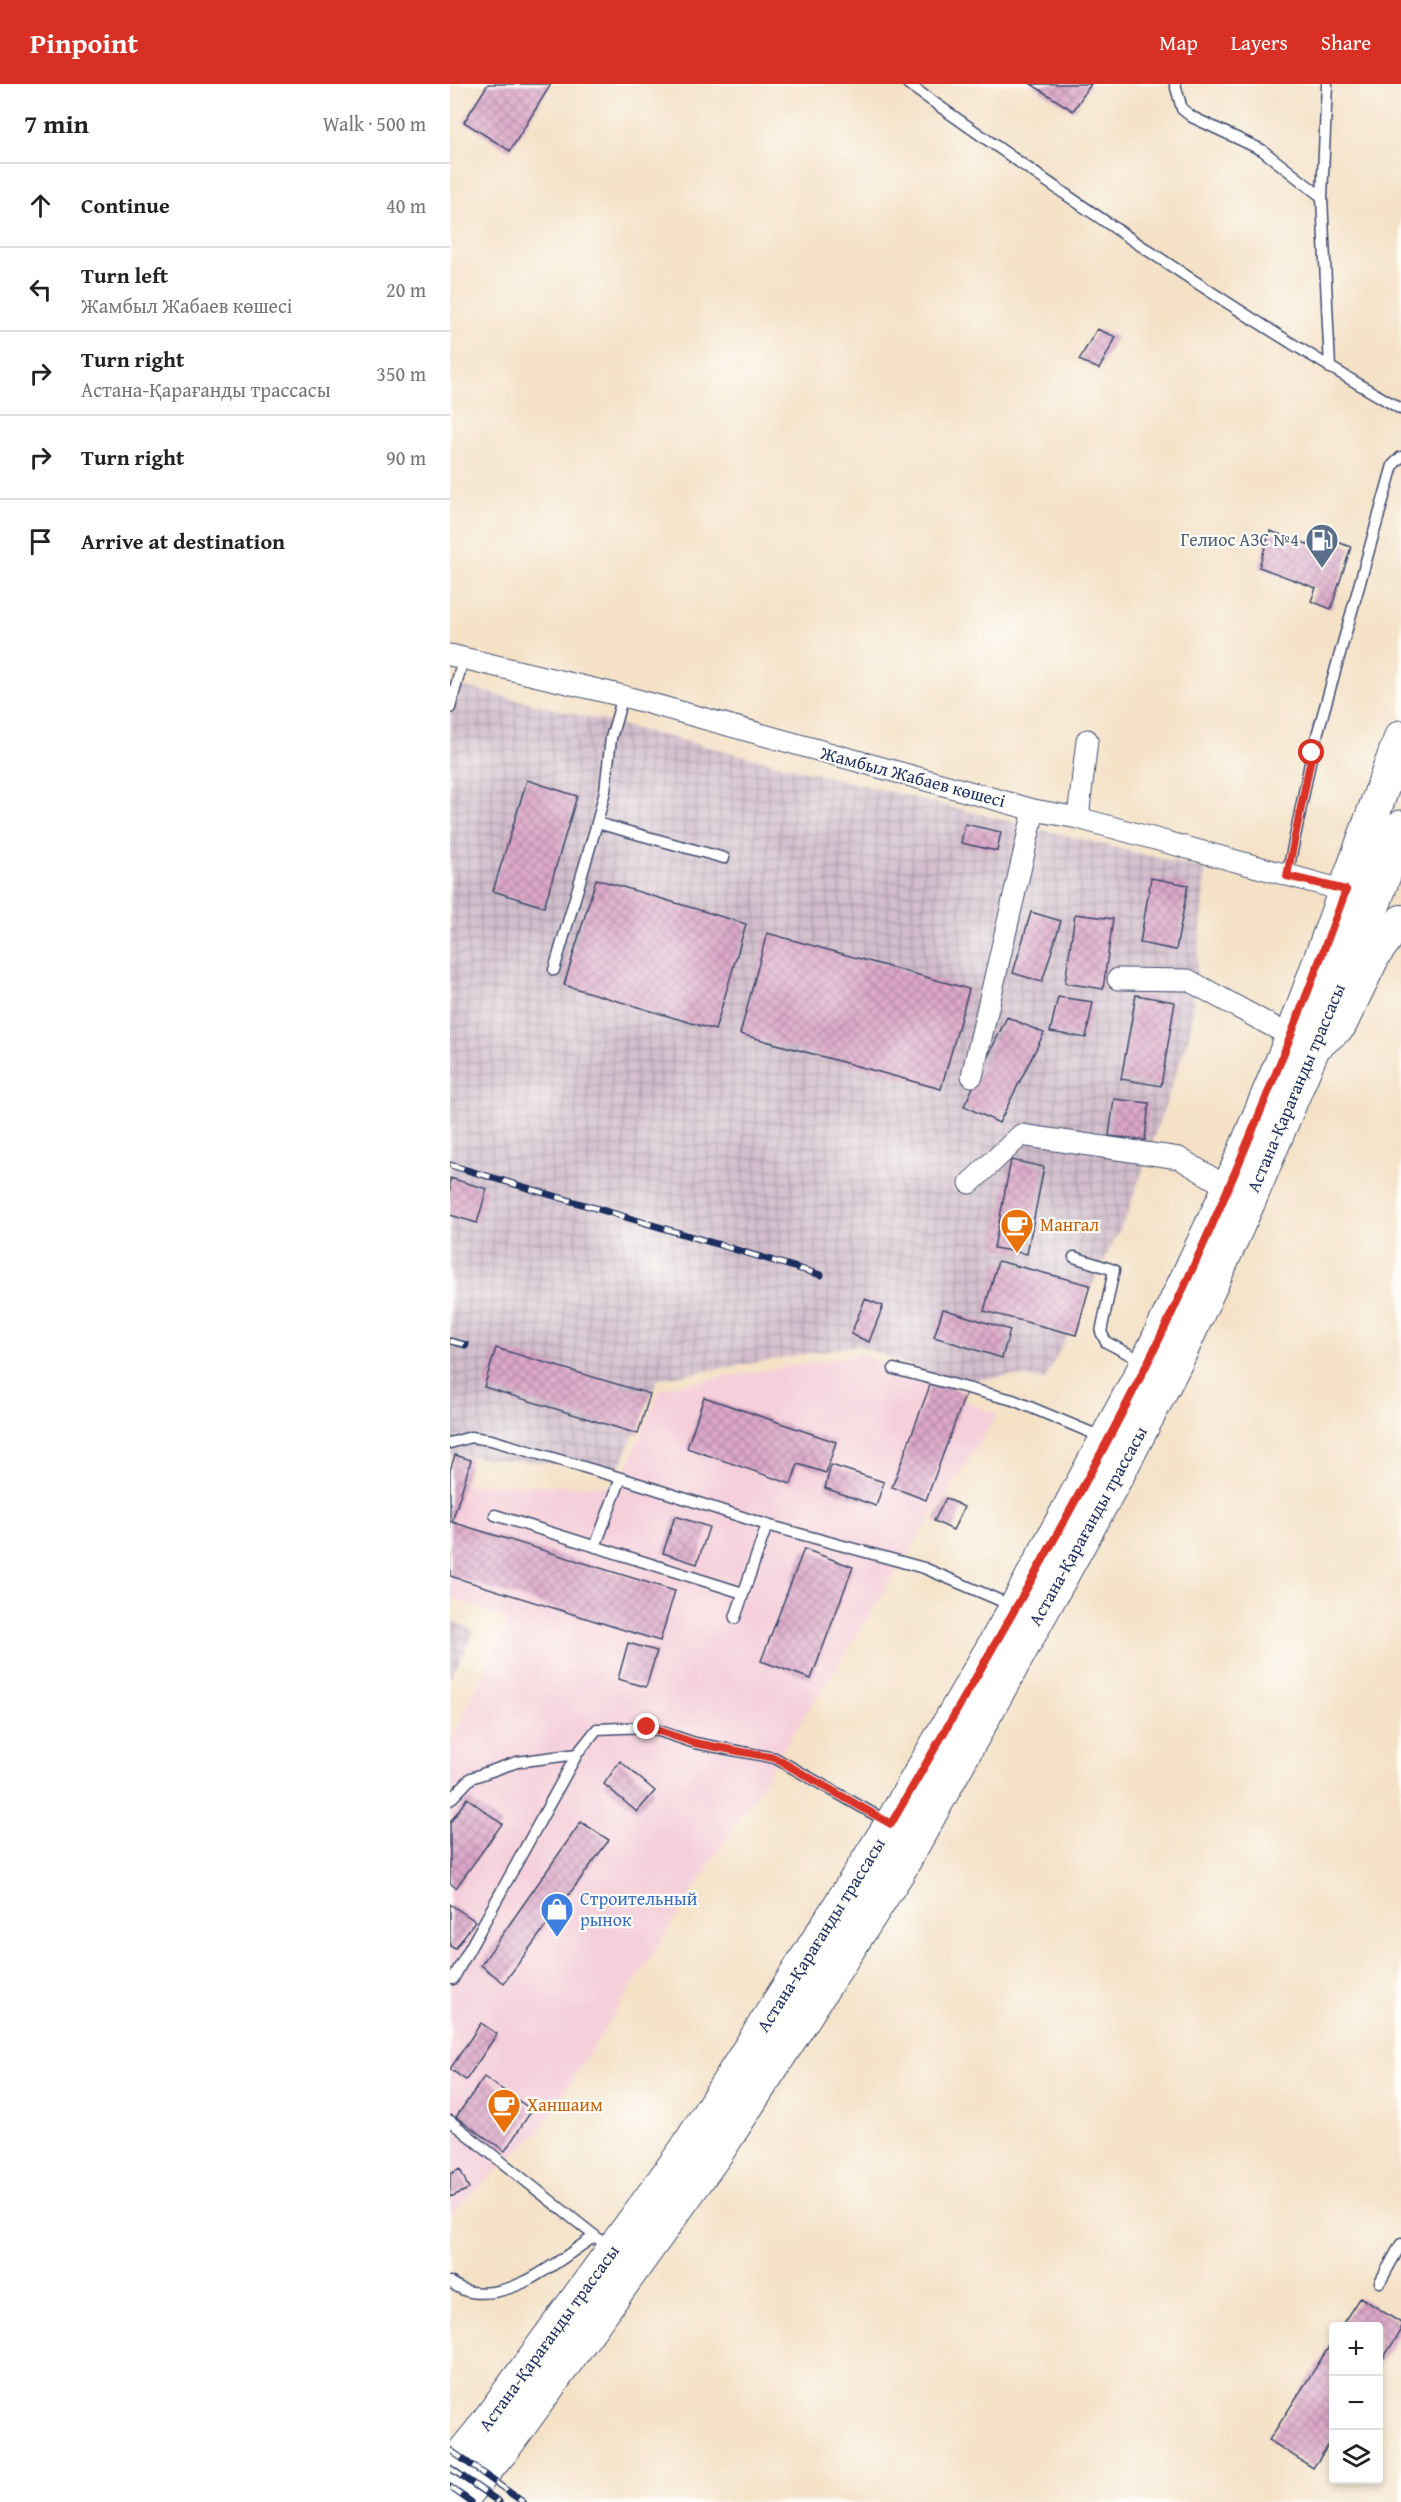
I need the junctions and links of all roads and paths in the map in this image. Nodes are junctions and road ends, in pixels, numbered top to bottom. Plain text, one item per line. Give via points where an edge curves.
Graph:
1 (908, 84) edge
2 (1175, 84) edge
3 (1327, 84) edge
4 (1322, 197) junction
5 (1330, 368) junction
6 (1401, 409) edge
7 (1401, 457) edge
8 (457, 657) edge
9 (624, 696) junction
10 (450, 708) edge
11 (1401, 739) edge
12 (1087, 740) dead end
13 (1394, 780) edge
14 (1034, 810) junction
15 (1078, 818) junction
16 (597, 823) junction
17 (1401, 827) edge
18 (724, 858) dead end
19 (1287, 876) junction
20 (1361, 896) junction
21 (1401, 920) edge
22 (554, 970) dead end
23 (1118, 979) dead end
24 (1301, 1044) junction
25 (972, 1076) dead end
26 (970, 1182) dead end
27 (1229, 1188) junction
28 (1074, 1257) dead end
29 (1147, 1363) junction
30 (894, 1369) dead end
31 (1107, 1439) junction
32 (450, 1443) edge
33 (621, 1478) junction
34 (495, 1515) dead end
35 (767, 1525) junction
36 (595, 1547) junction
37 (743, 1593) junction
38 (1016, 1607) junction
39 (735, 1618) dead end
40 (577, 1754) junction
41 (450, 1800) edge
42 (891, 1824) junction
43 (451, 1978) edge
44 (450, 1991) edge
45 (450, 2121) edge
46 (604, 2243) junction
47 (1401, 2244) edge
48 (450, 2282) edge
49 (1380, 2282) dead end
50 (450, 2469) edge
51 (459, 2502) edge

1 - 5 lane via 1067,197
2 - 4 lane via 1182,109 1192,117 1262,150
3 - 4 lane
4 - 5 lane
5 - 6 lane
7 - 19 lane via 1393,465 1312,753
8 - 9 street, Жамбыл Жабаев көшесі
8 - 10 lane
9 - 14 street, Жамбыл Жабаев көшесі
9 - 16 lane via 612,738
11 - 13 main road, Астана-Қарағанды трассасы
12 - 15 street
13 - 20 main road, Астана-Қарағанды трассасы
14 - 15 street, Жамбыл Жабаев көшесі
14 - 25 street
15 - 19 street, Жамбыл Жабаев көшесі
16 - 18 lane
16 - 22 lane
17 - 20 main road, Астана-Қарағанды трассасы
19 - 20 street, Жамбыл Жабаев көшесі
20 - 24 main road, Астана-Қарағанды трассасы
21 - 24 main road via 1375,956 1341,1026
23 - 24 street via 1188,980
24 - 27 main road, Астана-Қарағанды трассасы
24 - 51 main road, Астана-Қарағанды трассасы via 1250,1201 1176,1362 898,1872 717,2152 504,2449
26 - 27 street via 1021,1135 1179,1158
27 - 29 main road, Астана-Қарағанды трассасы
28 - 29 lane via 1114,1270 1101,1332 1106,1342
29 - 31 main road, Астана-Қарағанды трассасы
30 - 31 lane via 1013,1400
31 - 38 main road, Астана-Қарағанды трассасы
32 - 33 lane via 471,1437 491,1440
33 - 35 lane
33 - 36 lane
34 - 36 lane
35 - 37 lane
35 - 38 lane via 924,1568
36 - 37 lane
37 - 39 lane
38 - 42 main road, Астана-Қарағанды трассасы
40 - 41 lane via 517,1762 471,1778
40 - 42 lane via 597,1729 647,1727 695,1743 775,1758
40 - 43 lane
42 - 46 main road, Астана-Қарағанды трассасы via 685,2151
43 - 44 lane
45 - 46 lane
46 - 48 lane via 515,2288 469,2292
46 - 50 main road, Астана-Қарағанды трассасы via 478,2435
47 - 49 lane

